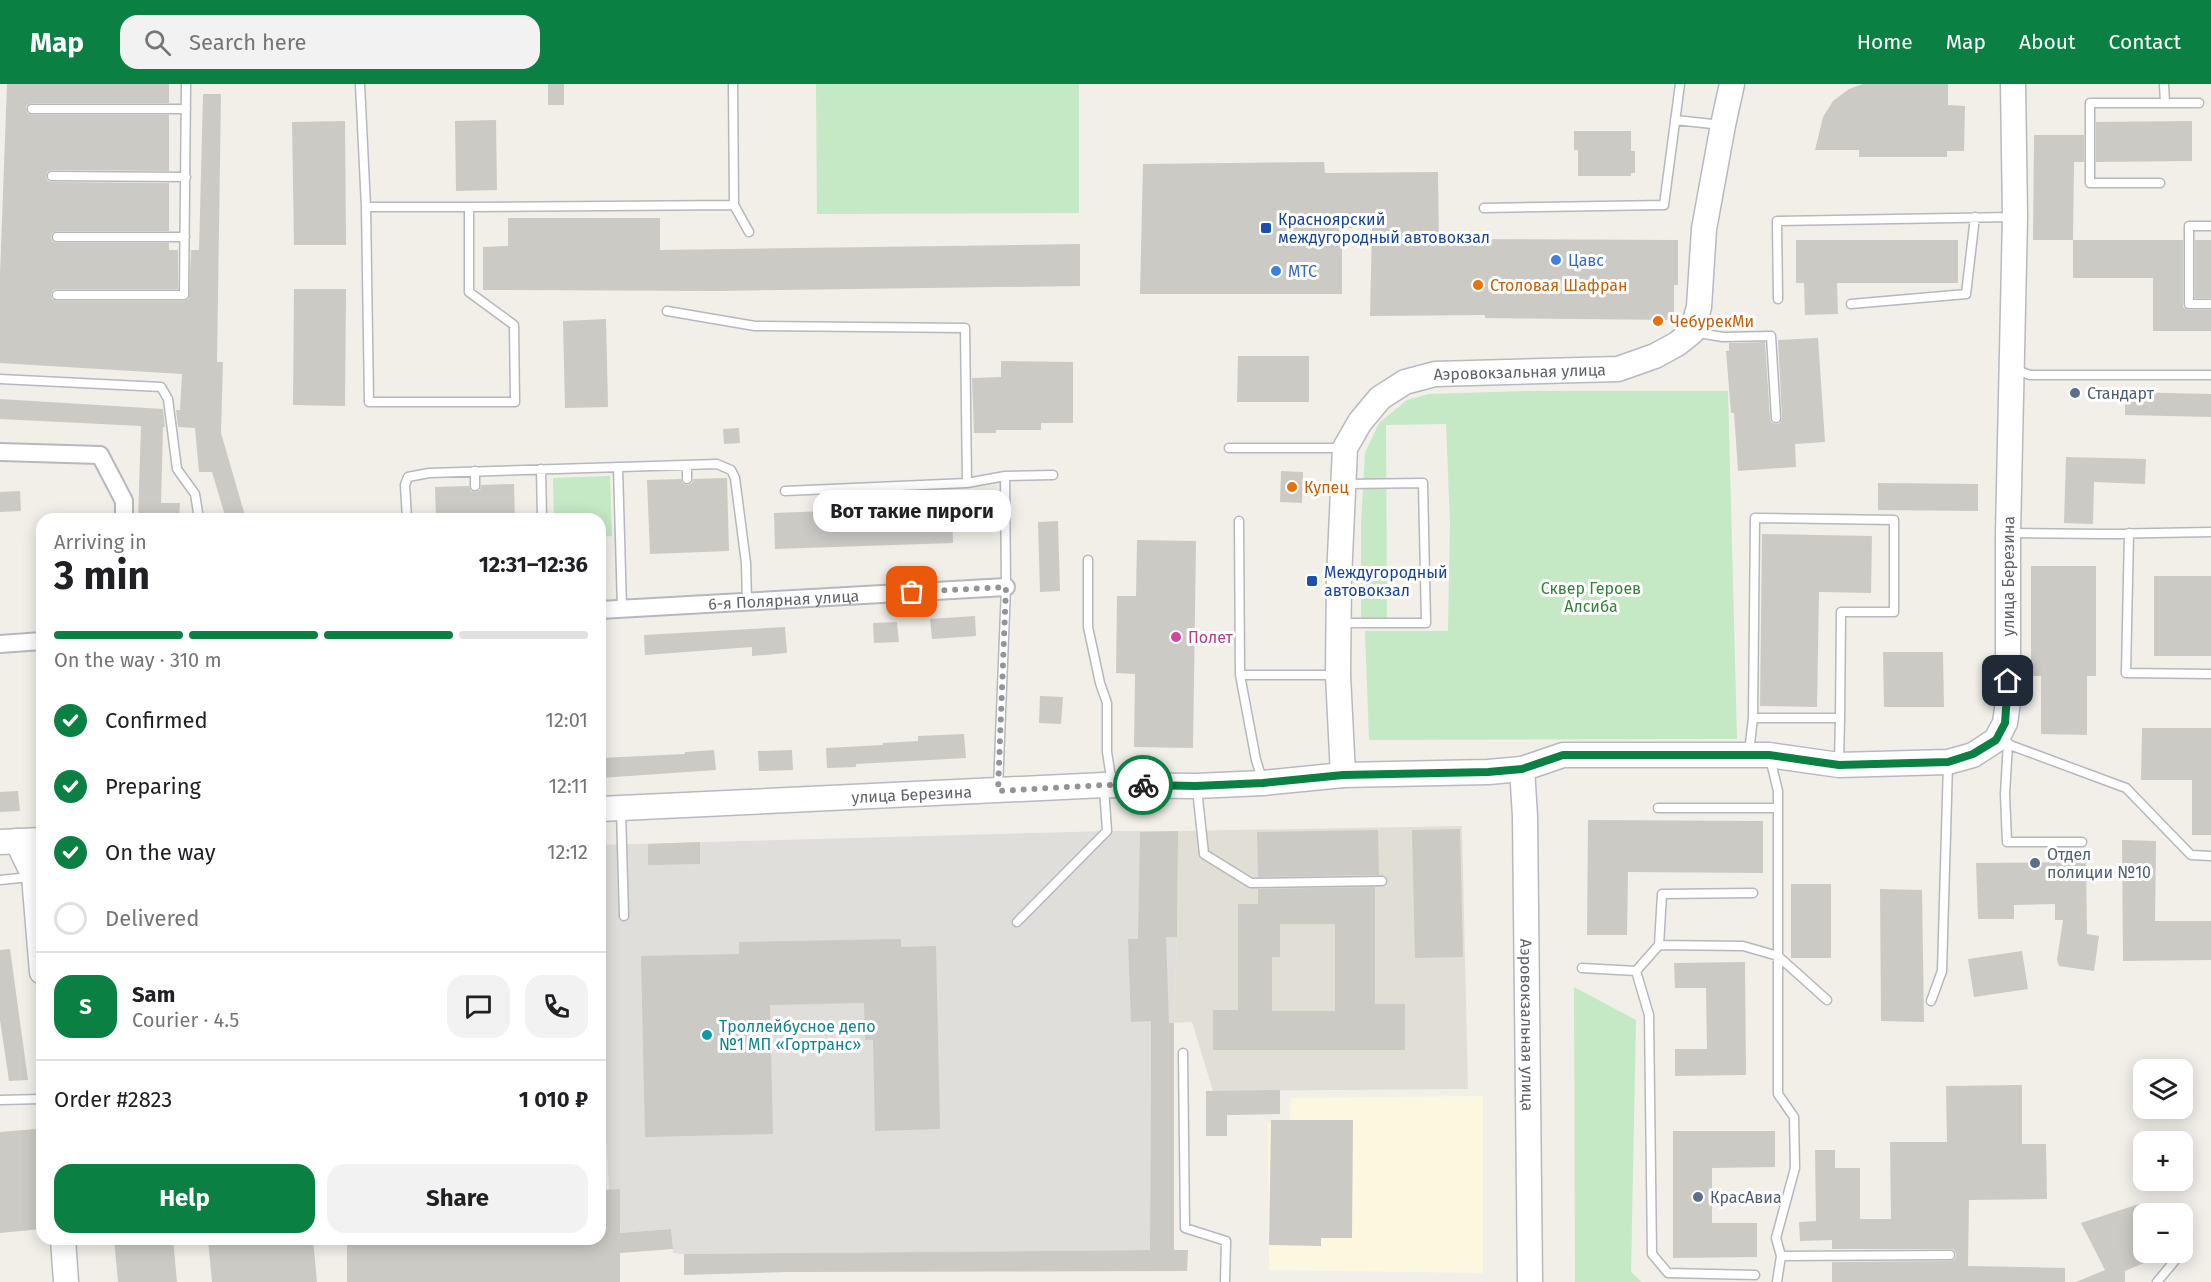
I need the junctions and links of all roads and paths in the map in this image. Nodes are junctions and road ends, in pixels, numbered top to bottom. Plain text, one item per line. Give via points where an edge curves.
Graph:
1 (186, 84) edge
2 (360, 84) edge
3 (733, 84) edge
4 (1680, 84) edge
5 (1732, 84) edge
6 (2164, 84) edge
7 (2016, 87) edge
8 (2164, 103) junction
9 (2199, 103) dead end
10 (186, 109) junction
11 (32, 110) dead end
12 (1675, 120) junction
13 (1723, 125) junction
14 (52, 176) dead end
15 (186, 177) junction
16 (2160, 183) dead end
17 (734, 205) junction
18 (366, 207) junction
19 (469, 207) junction
20 (1484, 208) dead end
21 (1975, 217) junction
22 (2015, 217) junction
23 (2211, 226) edge
24 (749, 232) dead end
25 (57, 237) dead end
26 (185, 237) junction
27 (57, 295) dead end
28 (1778, 299) dead end
29 (1851, 304) dead end
30 (2211, 304) edge
31 (667, 311) dead end
32 (1692, 332) junction
33 (2013, 369) junction
34 (2211, 375) edge
35 (0, 379) edge
36 (1776, 418) dead end
37 (1229, 448) dead end
38 (1345, 448) junction
39 (0, 452) edge
40 (687, 465) junction
41 (618, 466) junction
42 (541, 469) junction
43 (475, 471) junction
44 (1053, 475) dead end
45 (1005, 476) junction
46 (687, 479) dead end
47 (967, 483) junction
48 (1342, 484) junction
49 (475, 486) dead end
50 (785, 491) dead end
51 (124, 513) edge
52 (198, 513) edge
53 (407, 513) edge
54 (542, 513) edge
55 (1239, 521) dead end
56 (2211, 532) edge
57 (2008, 533) junction
58 (2129, 533) junction
59 (1088, 560) dead end
60 (1006, 587) junction
61 (747, 601) junction
62 (622, 609) junction
63 (606, 610) edge
64 (1340, 622) junction
65 (36, 641) edge
66 (0, 644) edge
67 (2211, 674) edge
68 (1240, 675) junction
69 (1338, 675) junction
70 (1753, 717) junction
71 (1840, 718) junction
72 (2002, 742) junction
73 (1759, 755) junction
74 (1948, 762) junction
75 (1839, 765) junction
76 (1522, 769) junction
77 (1343, 775) junction
78 (1263, 783) junction
79 (1108, 785) junction
80 (1196, 786) junction
81 (998, 791) junction
82 (610, 808) edge
83 (1658, 808) dead end
84 (1778, 808) junction
85 (36, 840) edge
86 (8, 842) edge
87 (2082, 842) dead end
88 (2211, 856) edge
89 (34, 876) junction
90 (0, 880) edge
91 (1382, 881) dead end
92 (1753, 893) dead end
93 (624, 916) dead end
94 (36, 919) edge
95 (1017, 922) dead end
96 (1659, 945) junction
97 (1778, 956) junction
98 (1582, 968) dead end
99 (1636, 971) junction
100 (1827, 1000) dead end
101 (1931, 1000) dead end
102 (1183, 1053) dead end
103 (36, 1099) edge
104 (0, 1100) edge
105 (63, 1245) edge
106 (1950, 1255) dead end
107 (1781, 1256) junction
108 (2173, 1263) edge
109 (1755, 1275) dead end
110 (66, 1282) edge
111 (1226, 1282) edge
112 (1530, 1282) edge
113 (1777, 1282) edge
114 (2157, 1282) edge

1 - 10 lane
2 - 18 lane
3 - 17 lane
4 - 12 lane
5 - 13 street
6 - 8 lane
7 - 22 street, улица Березина
8 - 9 lane
8 - 16 lane via 2090,103 2090,183
10 - 11 lane
10 - 15 lane
12 - 13 lane
12 - 20 lane via 1664,206
13 - 32 street via 1704,229 1699,307
14 - 15 lane
15 - 26 lane
17 - 19 lane
17 - 24 lane
18 - 19 lane
18 - 19 lane via 369,402 515,402 514,325 469,292
21 - 22 lane
21 - 28 lane via 1777,221
21 - 29 lane via 1966,294
22 - 33 street, улица Березина
23 - 30 lane via 2189,226 2189,304
25 - 26 lane
26 - 27 lane via 184,295
31 - 47 lane via 754,326 965,328
32 - 36 lane via 1771,336
32 - 38 street, Аэровокзальная улица via 1655,356 1618,369 1435,374 1405,382 1380,398
33 - 34 lane via 2031,375
33 - 57 street, улица Березина
35 - 52 lane via 161,387 168,399 177,469 195,494
37 - 38 lane
38 - 48 street, Аэровокзальная улица
39 - 51 street via 100,455 124,501
40 - 41 lane
40 - 46 lane
40 - 61 lane via 717,464 731,470 735,478 747,563
41 - 42 lane
41 - 62 lane
42 - 43 lane
42 - 54 lane
43 - 49 lane
43 - 53 lane via 408,477
44 - 45 lane
45 - 47 lane
45 - 60 lane
47 - 50 lane
48 - 64 street, Аэровокзальная улица
48 - 64 lane via 1423,483 1426,623
55 - 68 lane
56 - 58 lane
57 - 58 lane
57 - 72 street, улица Березина via 2008,702
58 - 67 lane via 2126,673
59 - 79 lane via 1088,627 1107,704
60 - 61 street, 6-я Полярная улица
60 - 81 lane
61 - 62 street, 6-я Полярная улица
62 - 63 street, 6-я Полярная улица
64 - 69 street, Аэровокзальная улица
65 - 66 street
68 - 69 lane
68 - 78 lane
69 - 77 street, Аэровокзальная улица
70 - 71 lane
70 - 71 lane via 1755,518 1894,520 1894,612 1841,612
70 - 73 lane
71 - 75 lane
72 - 74 street, улица Березина
72 - 87 lane via 2007,842
72 - 88 lane via 2126,788 2191,855
73 - 75 street, улица Березина
73 - 76 street, улица Березина via 1563,755
73 - 84 lane via 1778,791
74 - 75 street, улица Березина
74 - 101 lane via 1942,971
76 - 77 street, улица Березина
76 - 112 street, Аэровокзальная улица
77 - 78 street, улица Березина
78 - 80 street, улица Березина
79 - 80 street, улица Березина
79 - 81 street, улица Березина
79 - 95 lane via 1107,831
80 - 91 lane via 1204,854 1251,883
81 - 82 street, улица Березина
82 - 93 lane
83 - 84 lane
84 - 97 lane
85 - 86 street
86 - 89 street
89 - 90 lane
89 - 94 street
92 - 96 lane via 1662,894
96 - 97 lane via 1743,945
96 - 99 lane
97 - 100 lane
97 - 107 lane via 1778,1094 1794,1117 1795,1168 1776,1238
98 - 99 lane
99 - 109 lane via 1649,1015 1652,1254 1668,1273
102 - 111 lane via 1185,1228 1226,1241
103 - 104 lane
105 - 110 street
106 - 107 lane
107 - 113 lane
108 - 114 lane

